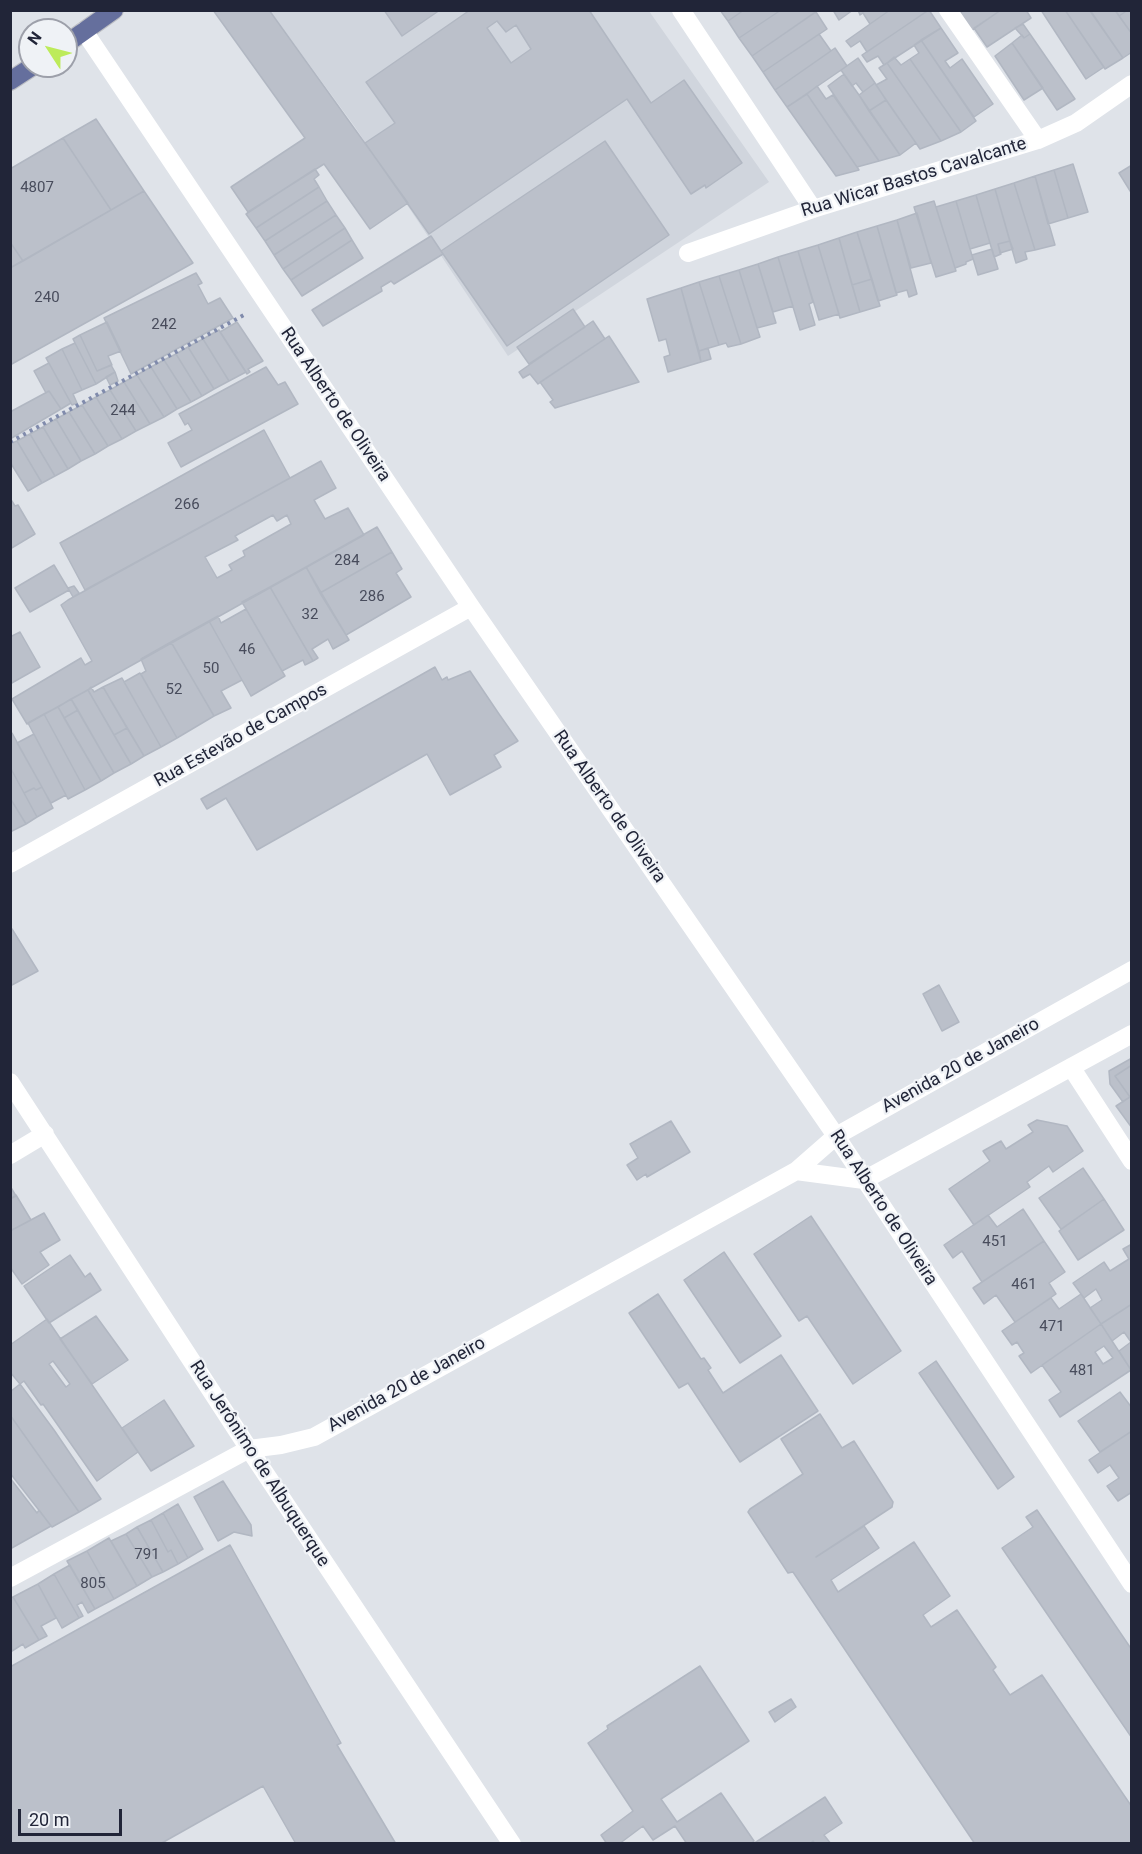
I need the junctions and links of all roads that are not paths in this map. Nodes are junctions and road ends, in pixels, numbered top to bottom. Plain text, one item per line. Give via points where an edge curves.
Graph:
1 (114, 10) edge
2 (681, 10) edge
3 (948, 10) edge
4 (84, 31) junction
5 (78, 35) edge
6 (1131, 84) edge
7 (1038, 140) junction
8 (813, 209) junction
9 (688, 253) dead end
10 (471, 607) junction
11 (10, 864) edge
12 (1131, 970) edge
13 (1131, 1034) edge
14 (1071, 1067) junction
15 (10, 1082) edge
16 (45, 1134) junction
17 (836, 1136) junction
18 (10, 1155) edge
19 (1131, 1161) edge
20 (796, 1171) junction
21 (864, 1180) junction
22 (249, 1449) junction
23 (10, 1578) edge
24 (1131, 1584) edge
25 (512, 1844) edge

1 - 4 main road
2 - 8 street
3 - 7 street
4 - 5 main road
4 - 10 street, Rua Alberto de Oliveira
6 - 7 street, Rua Wicar Bastos Cavalcante via 1076,123
7 - 8 street, Rua Wicar Bastos Cavalcante
8 - 9 street, Rua Wicar Bastos Cavalcante
10 - 11 street, Rua Estevão de Campos
10 - 17 street, Rua Alberto de Oliveira
12 - 17 street, Avenida 20 de Janeiro
13 - 14 street
14 - 19 street
14 - 21 street
15 - 16 street, Rua Jerônimo de Albuquerque
16 - 18 street
16 - 22 street, Rua Jerônimo de Albuquerque
17 - 20 street, Avenida 20 de Janeiro
17 - 21 street, Rua Alberto de Oliveira
20 - 21 street
20 - 22 street, Avenida 20 de Janeiro via 315,1437
21 - 24 street, Rua Alberto de Oliveira
22 - 23 street, Avenida 20 de Janeiro
22 - 25 street, Rua Jerônimo de Albuquerque

